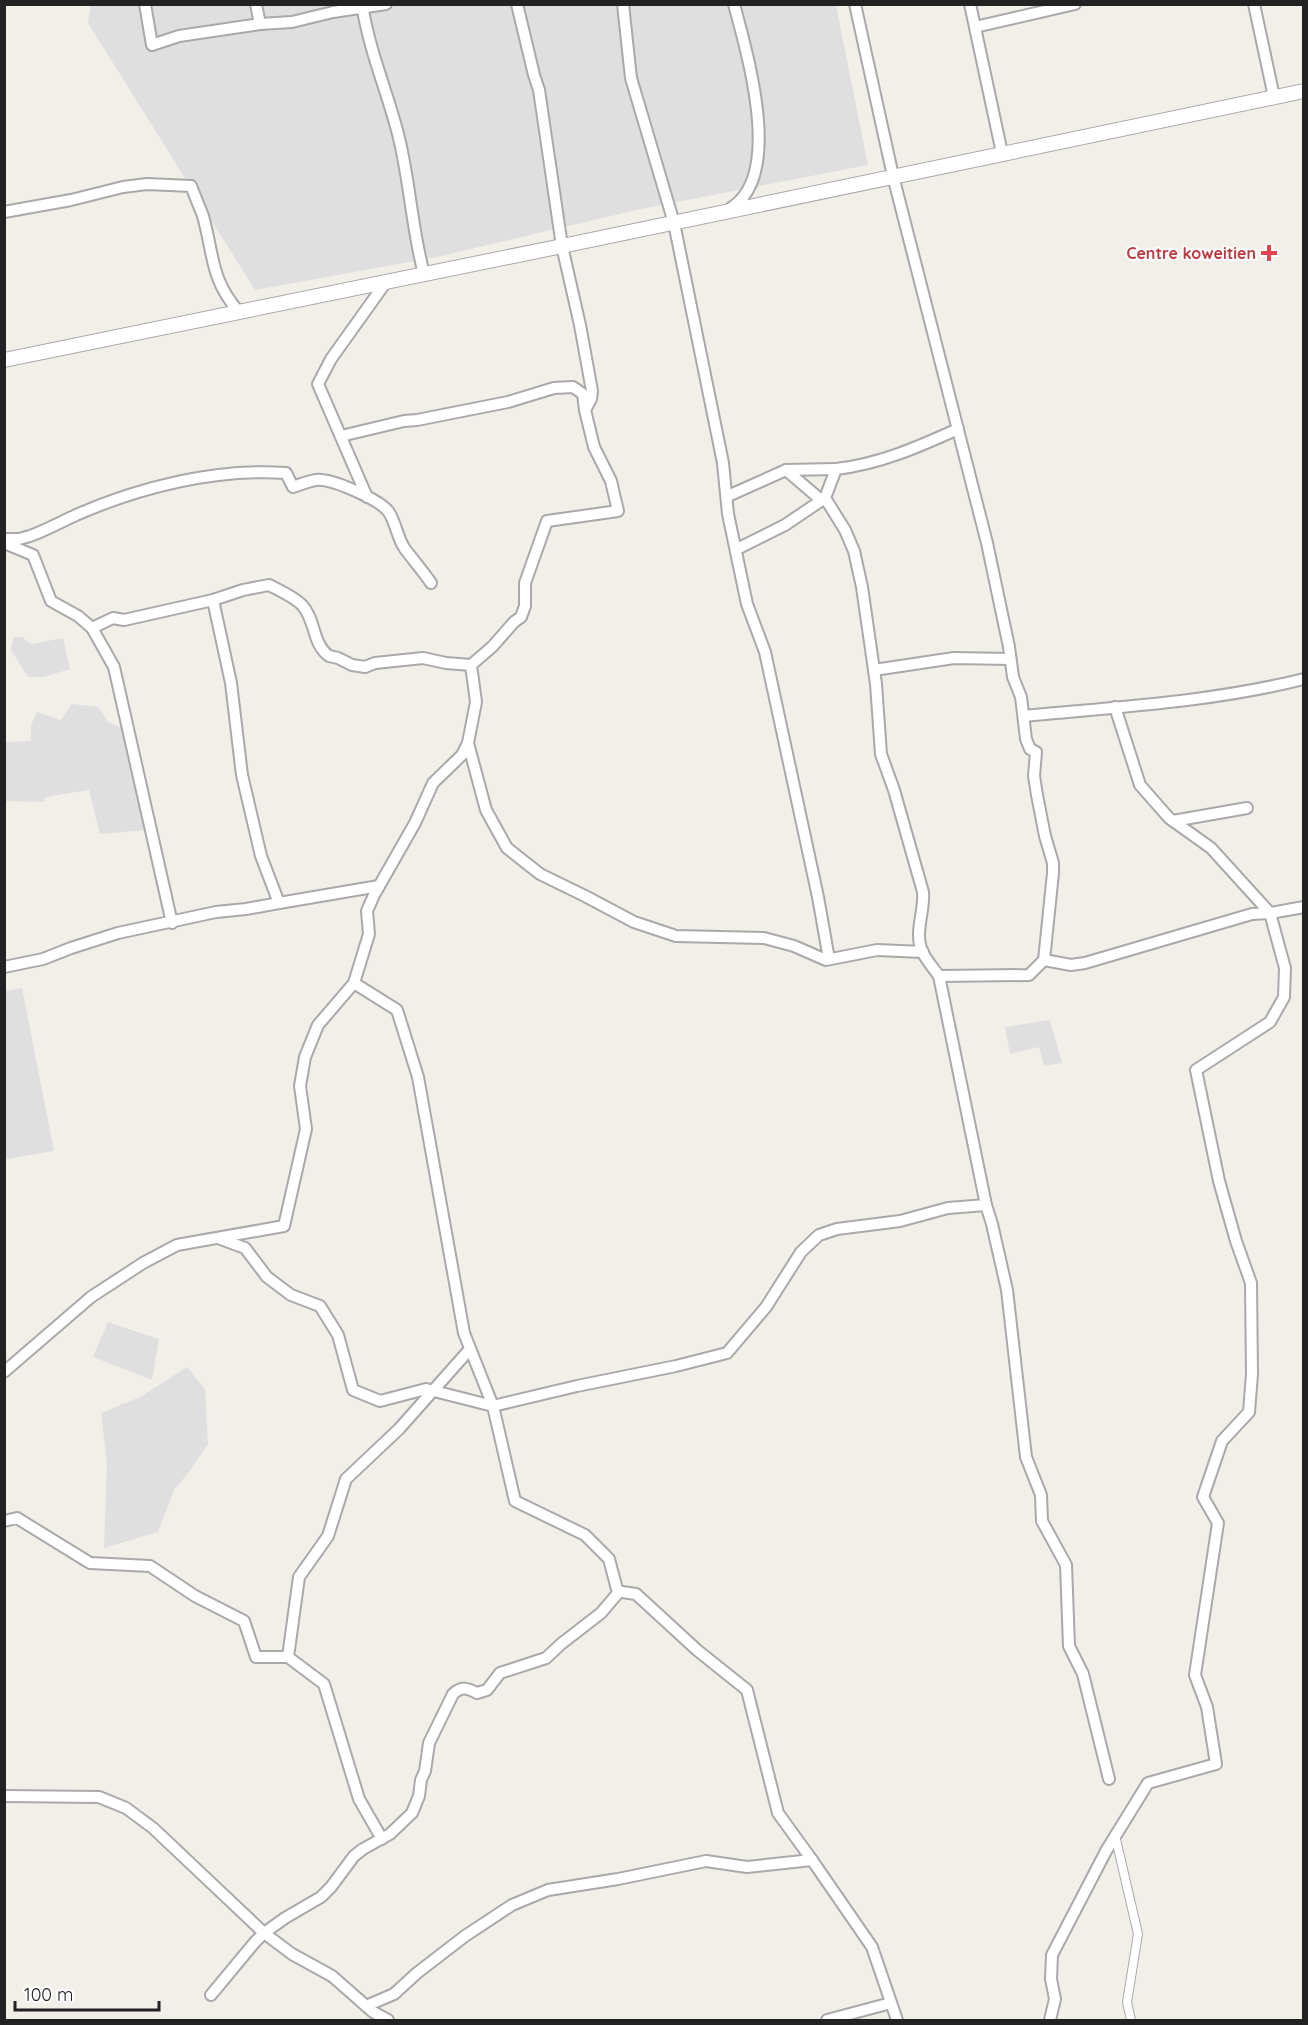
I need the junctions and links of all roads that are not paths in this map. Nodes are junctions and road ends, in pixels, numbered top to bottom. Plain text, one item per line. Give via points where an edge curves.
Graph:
1 (145, 4) edge
2 (256, 4) edge
3 (386, 4) edge
4 (517, 4) edge
5 (623, 4) edge
6 (734, 4) edge
7 (855, 4) edge
8 (970, 4) edge
9 (1075, 4) edge
10 (1254, 4) edge
11 (362, 6) edge
12 (260, 24) junction
13 (975, 27) junction
14 (1304, 91) edge
15 (1274, 97) junction
16 (1002, 153) junction
17 (893, 176) junction
18 (4, 212) edge
19 (725, 212) junction
20 (674, 223) junction
21 (562, 246) junction
22 (424, 274) junction
23 (386, 282) junction
24 (239, 312) junction
25 (4, 360) edge
26 (585, 410) junction
27 (958, 429) junction
28 (341, 436) junction
29 (836, 469) junction
30 (786, 470) junction
31 (728, 496) junction
32 (367, 497) junction
33 (823, 499) junction
34 (4, 541) edge
35 (736, 549) junction
36 (431, 583) dead end
37 (213, 600) junction
38 (92, 628) junction
39 (1010, 659) junction
40 (471, 665) junction
41 (874, 670) junction
42 (1304, 679) edge
43 (1115, 707) junction
44 (1024, 716) junction
45 (468, 743) junction
46 (1246, 808) dead end
47 (1173, 821) junction
48 (379, 886) junction
49 (279, 903) junction
50 (1304, 907) edge
51 (1270, 913) junction
52 (172, 922) junction
53 (922, 952) junction
54 (829, 959) junction
55 (1044, 960) junction
56 (4, 967) edge
57 (939, 976) junction
58 (354, 982) junction
59 (986, 1205) junction
60 (218, 1238) junction
61 (470, 1349) junction
62 (4, 1372) edge
63 (434, 1391) junction
64 (494, 1406) junction
65 (4, 1521) edge
66 (622, 1592) dead end
67 (288, 1657) junction
68 (1109, 1779) dead end
69 (4, 1796) edge
70 (1115, 1835) junction
71 (382, 1839) junction
72 (812, 1860) junction
73 (264, 1934) junction
74 (211, 1995) dead end
75 (891, 2003) junction
76 (366, 2006) junction
77 (388, 2020) edge
78 (827, 2020) edge
79 (897, 2020) edge
80 (1050, 2020) edge
81 (1131, 2020) edge

1 - 12 street via 152,45 179,36
2 - 12 street
3 - 11 street
4 - 21 street via 539,90
5 - 20 street via 631,78
6 - 19 street via 758,109 759,145 749,187 741,202
7 - 17 street
8 - 13 street
9 - 13 street
10 - 15 street
11 - 12 street via 292,22
11 - 22 street via 368,40 398,137
13 - 16 street
14 - 15 street
15 - 16 street
16 - 17 street
17 - 19 street
17 - 27 street
18 - 24 street via 123,187 191,186 203,217 214,270
19 - 20 street
20 - 21 street
20 - 31 street
21 - 22 street
21 - 26 street via 592,391
22 - 23 street
23 - 24 street
23 - 28 street via 319,380
24 - 25 street
26 - 28 street via 583,394 573,387 554,388 508,402
26 - 40 street via 618,511 547,520 525,583 521,617
27 - 29 street via 886,459
27 - 39 street via 998,591
28 - 32 street
29 - 30 street
29 - 33 street
30 - 31 street
30 - 33 street
31 - 35 street
32 - 34 street via 327,480 294,487 286,473 203,477 147,489 30,536
32 - 36 street via 387,510 404,548
33 - 35 street via 785,525
33 - 41 street via 845,530 854,551
34 - 38 street via 33,555 51,601
35 - 54 street via 747,604 765,652
37 - 38 street via 123,620 114,618
37 - 40 street via 257,587 275,587 302,605 325,653 352,665 365,667 423,658
37 - 49 street via 231,683 243,784 261,856
38 - 52 street via 114,667
39 - 41 street via 954,657
39 - 44 street
40 - 45 street via 476,702
41 - 53 street via 881,754 923,892 919,938
42 - 43 street via 1269,688
43 - 44 street
43 - 47 street via 1140,785
44 - 55 street via 1026,739 1036,752 1034,776 1053,863
45 - 48 street via 462,755 433,783
45 - 54 street via 486,810 507,848 540,874 634,922 676,936 764,938
46 - 47 street
47 - 51 street via 1211,848
48 - 49 street
48 - 58 street via 367,911 369,934
49 - 52 street
50 - 51 street
51 - 55 street via 1252,914 1085,963 1071,965
51 - 70 street via 1285,968 1284,997 1270,1022 1196,1070 1219,1181 1251,1283 1249,1412 1222,1441 1203,1497 1218,1523 1195,1676 1207,1707 1216,1764 1148,1783
52 - 56 street via 118,933 43,959
53 - 54 street via 877,950
53 - 57 street
55 - 57 street via 1029,975
57 - 59 street
58 - 60 street via 318,1024 305,1058 300,1086 306,1129 284,1226
58 - 61 street via 397,1010 418,1077
59 - 64 street via 948,1208 819,1235 801,1252 766,1307 727,1353
59 - 68 street via 1006,1290 1026,1457 1041,1495 1042,1521 1066,1565 1069,1646 1083,1674
60 - 62 street via 177,1245 144,1263 91,1297
60 - 63 street via 245,1248 267,1277 291,1295 320,1306 338,1335 353,1390 380,1401 426,1389
61 - 63 street
61 - 64 street
63 - 64 street
63 - 67 street via 346,1479 328,1536 299,1578
64 - 71 street via 515,1501 585,1534 609,1559 618,1593 601,1613 546,1658 500,1673 487,1690 477,1693 459,1688 453,1694 429,1743 412,1813
65 - 67 street via 17,1518 90,1563 150,1566 195,1596 244,1621 256,1657
66 - 72 street via 636,1594 747,1690 778,1813
67 - 71 street via 324,1684 359,1799
69 - 73 street via 99,1797 126,1808 153,1828
70 - 80 street via 1052,1955 1054,1999
70 - 81 street via 1138,1934 1127,2002
71 - 73 street via 354,1856 321,1897
72 - 75 street via 872,1947
72 - 76 street via 747,1867 706,1862 548,1890 512,1905 425,1966 394,1994
73 - 74 street
73 - 76 street via 332,1976
75 - 78 street
75 - 79 street
76 - 77 street

